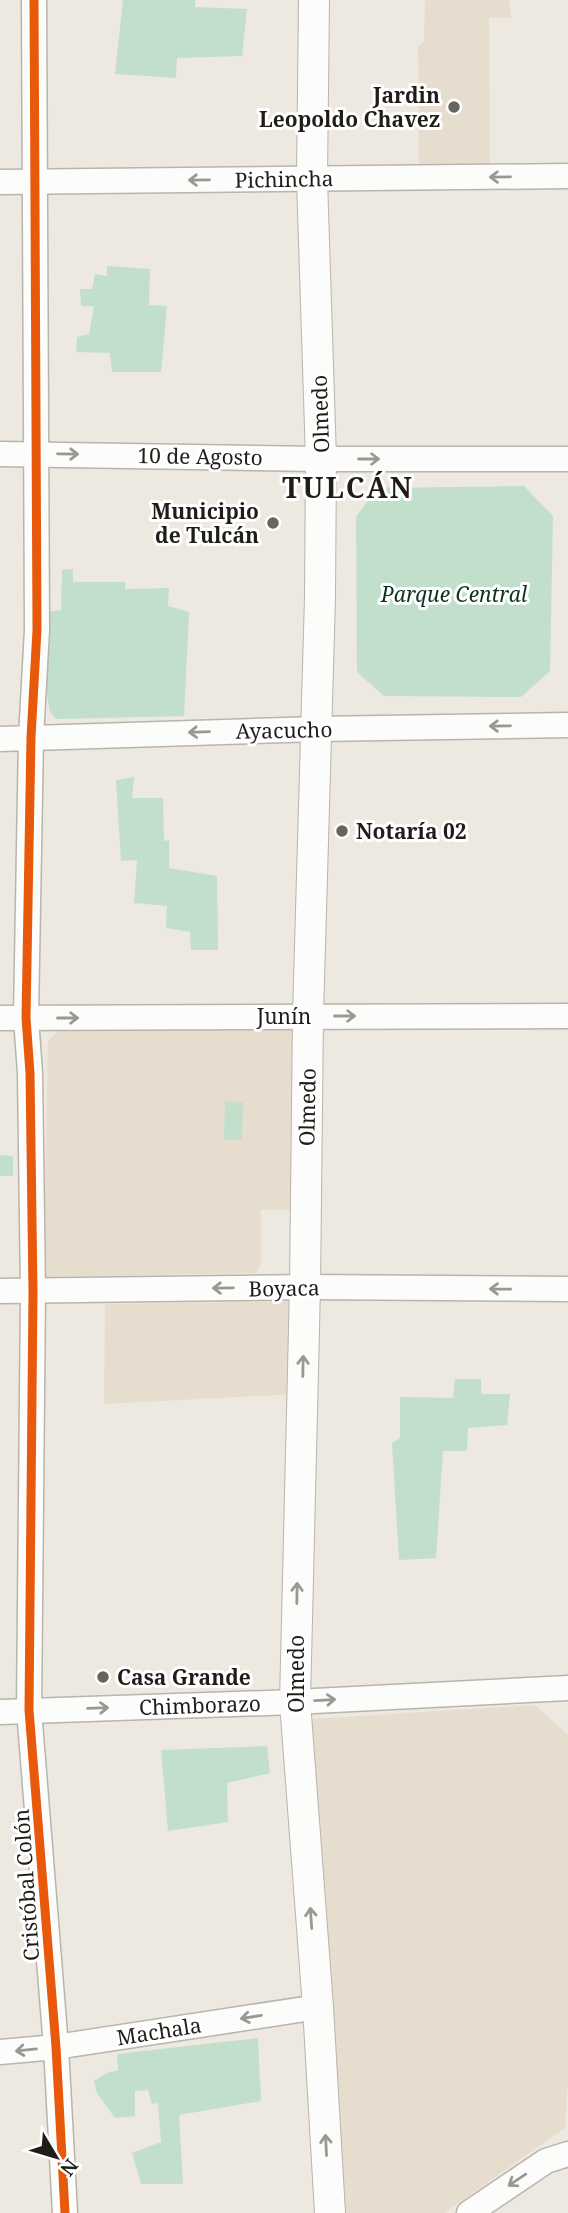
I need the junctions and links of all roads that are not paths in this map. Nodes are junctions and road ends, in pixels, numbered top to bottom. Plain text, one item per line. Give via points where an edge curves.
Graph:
1 (34, 0) edge
2 (314, 0) edge
3 (568, 176) edge
4 (312, 178) junction
5 (0, 182) edge
6 (36, 182) junction
7 (35, 453) junction
8 (0, 454) edge
9 (321, 458) junction
10 (568, 459) edge
11 (568, 726) edge
12 (316, 729) junction
13 (31, 737) junction
14 (0, 738) edge
15 (308, 1016) junction
16 (568, 1016) edge
17 (0, 1018) edge
18 (26, 1018) junction
19 (305, 1287) junction
20 (568, 1289) edge
21 (0, 1291) edge
22 (33, 1292) junction
23 (568, 1688) edge
24 (295, 1702) junction
25 (29, 1710) junction
26 (0, 1712) edge
27 (318, 2007) junction
28 (56, 2047) junction
29 (0, 2052) edge
30 (568, 2154) edge
31 (65, 2213) edge
32 (330, 2213) edge
33 (469, 2213) edge

1 - 6 street, Cristóbal Colón
2 - 4 street, Olmedo
3 -> 4 street, Pichincha
4 -> 6 street, Pichincha
4 - 9 street, Olmedo
5 - 6 street, Pichincha
6 - 7 street, Cristóbal Colón
7 - 8 street, 10 de Agosto
7 -> 9 street, 10 de Agosto
7 - 13 street, Cristóbal Colón via 37,630
9 -> 10 street, 10 de Agosto
9 - 12 street, Olmedo
11 -> 12 street, Ayacucho
12 -> 13 street, Ayacucho
12 - 15 street, Olmedo
13 - 14 street, Ayacucho
13 - 18 street, Cristóbal Colón
15 -> 16 street, Junín
18 -> 15 street, Junín
15 - 19 street, Olmedo
17 - 18 street, Junín
18 - 22 street, Cristóbal Colón
20 -> 19 street, Boyaca
19 -> 22 street, Boyaca
24 -> 19 street, Olmedo
21 - 22 street, Boyaca
22 - 25 street, Cristóbal Colón
24 -> 23 street, Chimborazo
25 -> 24 street, Chimborazo
27 -> 24 street, Olmedo
25 - 26 street, Chimborazo
25 - 28 street, Cristóbal Colón
27 -> 28 street, Machala
32 -> 27 street, Olmedo
28 -> 29 street, Machala
28 - 31 street, Cristóbal Colón
30 -> 33 street via 546,2161

